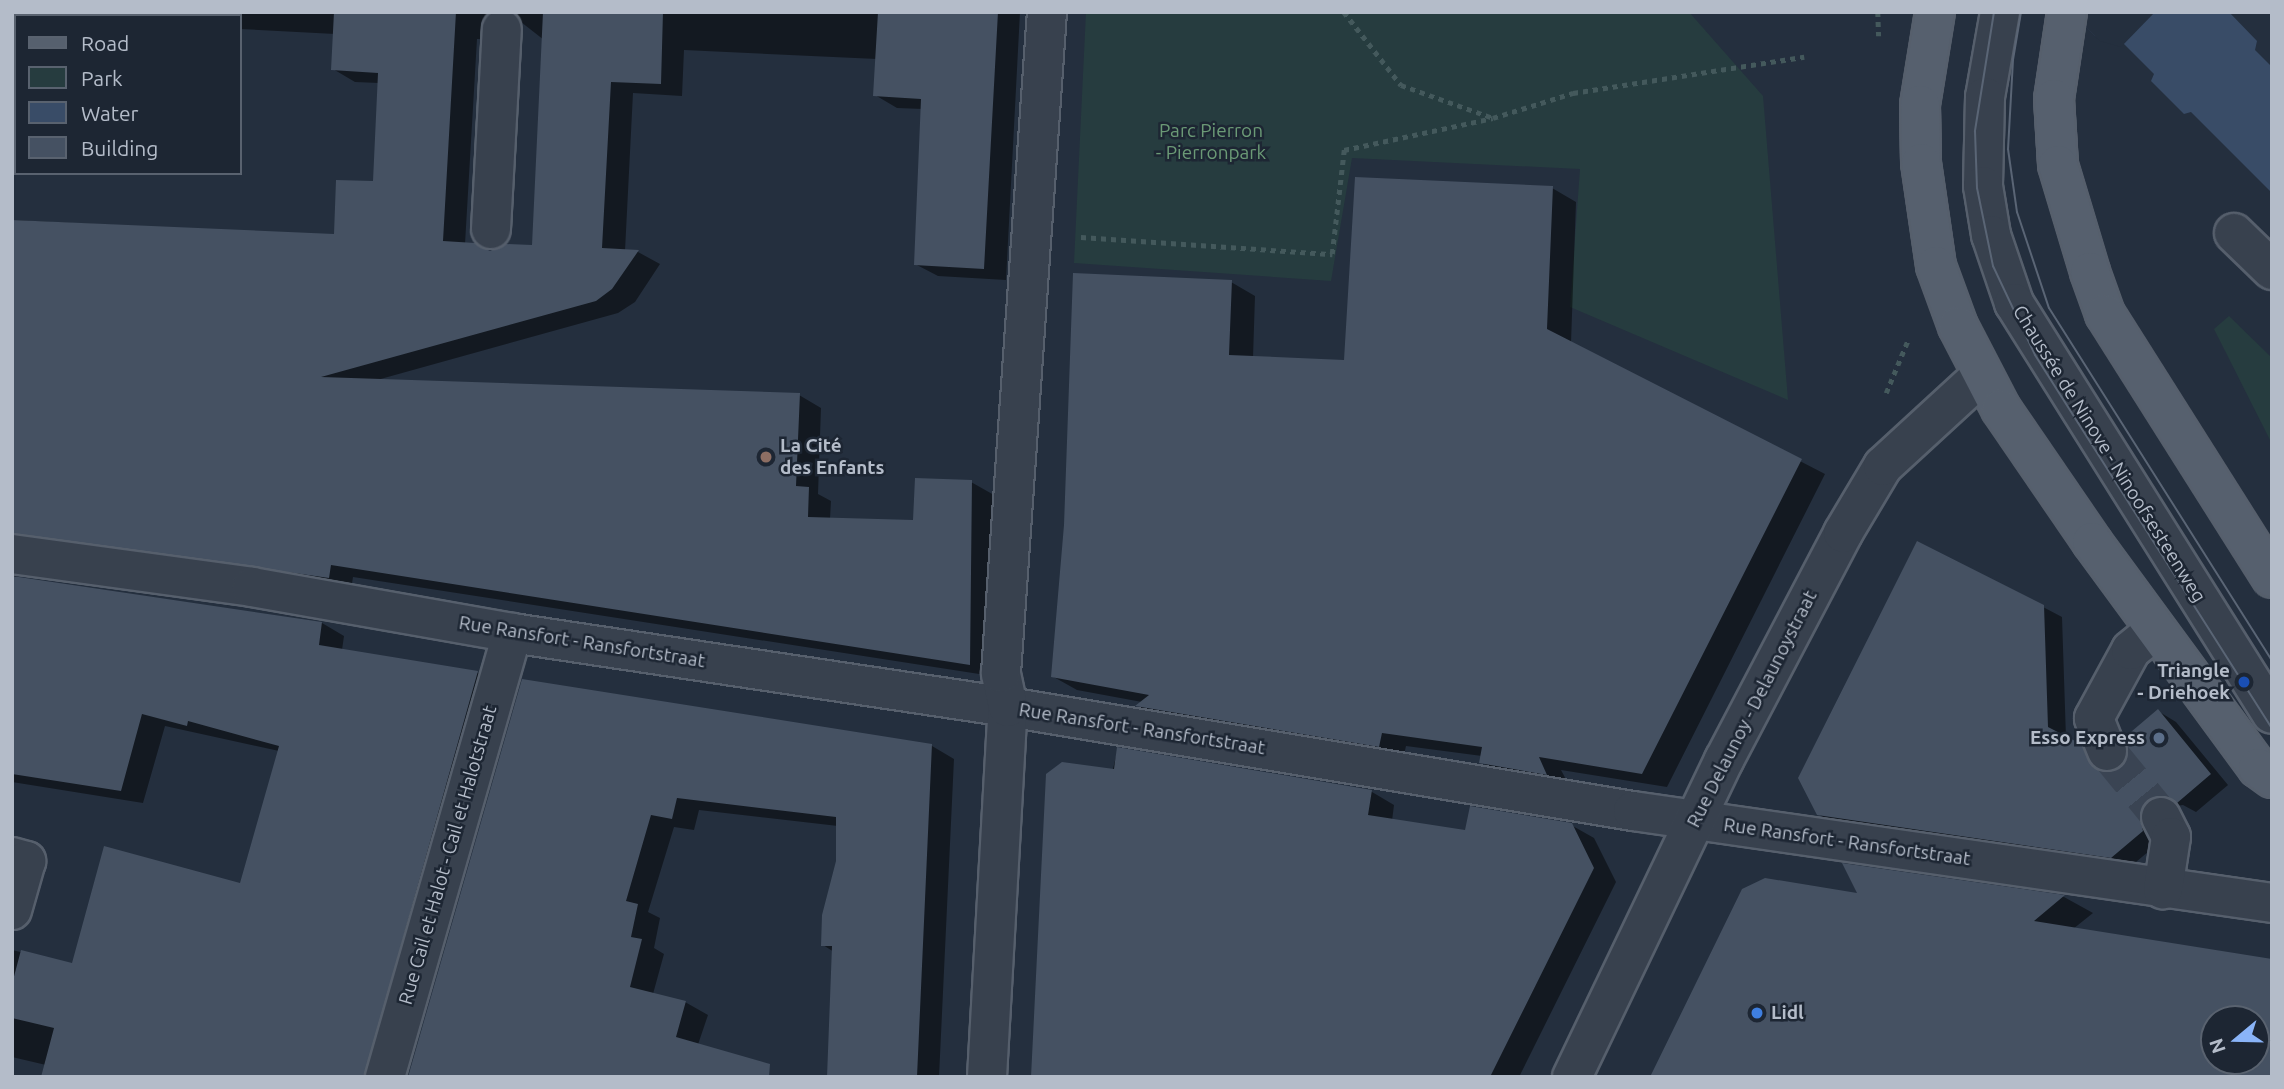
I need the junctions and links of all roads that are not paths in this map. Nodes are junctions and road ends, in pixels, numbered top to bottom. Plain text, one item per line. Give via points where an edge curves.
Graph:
1 (1047, 12) edge
2 (1935, 12) edge
3 (2000, 12) edge
4 (2015, 12) edge
5 (2067, 12) edge
6 (502, 29) dead end
7 (491, 229) dead end
8 (2234, 233) dead end
9 (2272, 270) edge
10 (1981, 376) junction
11 (12, 554) edge
12 (2272, 578) edge
13 (2156, 630) junction
14 (512, 633) junction
15 (2272, 673) edge
16 (1008, 707) junction
17 (2272, 714) edge
18 (2107, 751) tunnel mouth
19 (2272, 778) edge
20 (2161, 817) tunnel mouth
21 (1695, 820) junction
22 (12, 857) edge
23 (2162, 889) junction
24 (2272, 903) edge
25 (12, 910) edge
26 (385, 1077) edge
27 (987, 1077) edge
28 (1572, 1077) edge

1 - 16 street via 1001,673
2 - 10 main road via 1920,105 1927,220 1939,275
3 - 17 street, Chaussée de Ninove - Ninoofsesteenweg via 1985,97 1983,186 1991,235 2014,303
4 - 15 street, Chaussée de Ninove - Ninoofsesteenweg via 2002,150 2011,213 2043,310
5 - 12 main road via 2054,99 2058,164 2105,314
6 - 7 street
8 - 9 street
10 - 13 main road
10 - 21 street, Rue Delaunoy - Delaunoystraat via 1884,466 1843,533
11 - 14 street, Rue Ransfort - Ransfortstraat via 252,587
13 - 18 street via 2131,650 2094,718
13 - 19 main road via 2258,768
14 - 16 street, Rue Ransfort - Ransfortstraat
14 - 26 street, Rue Cail et Halot - Cail et Halotstraat
16 - 21 street, Rue Ransfort - Ransfortstraat
16 - 27 street
20 - 23 street via 2171,837
21 - 23 street, Rue Ransfort - Ransfortstraat
21 - 28 street, Rue Delaunoy - Delaunoystraat
22 - 25 street via 26,861
23 - 24 street, Rue Ransfort - Ransfortstraat

